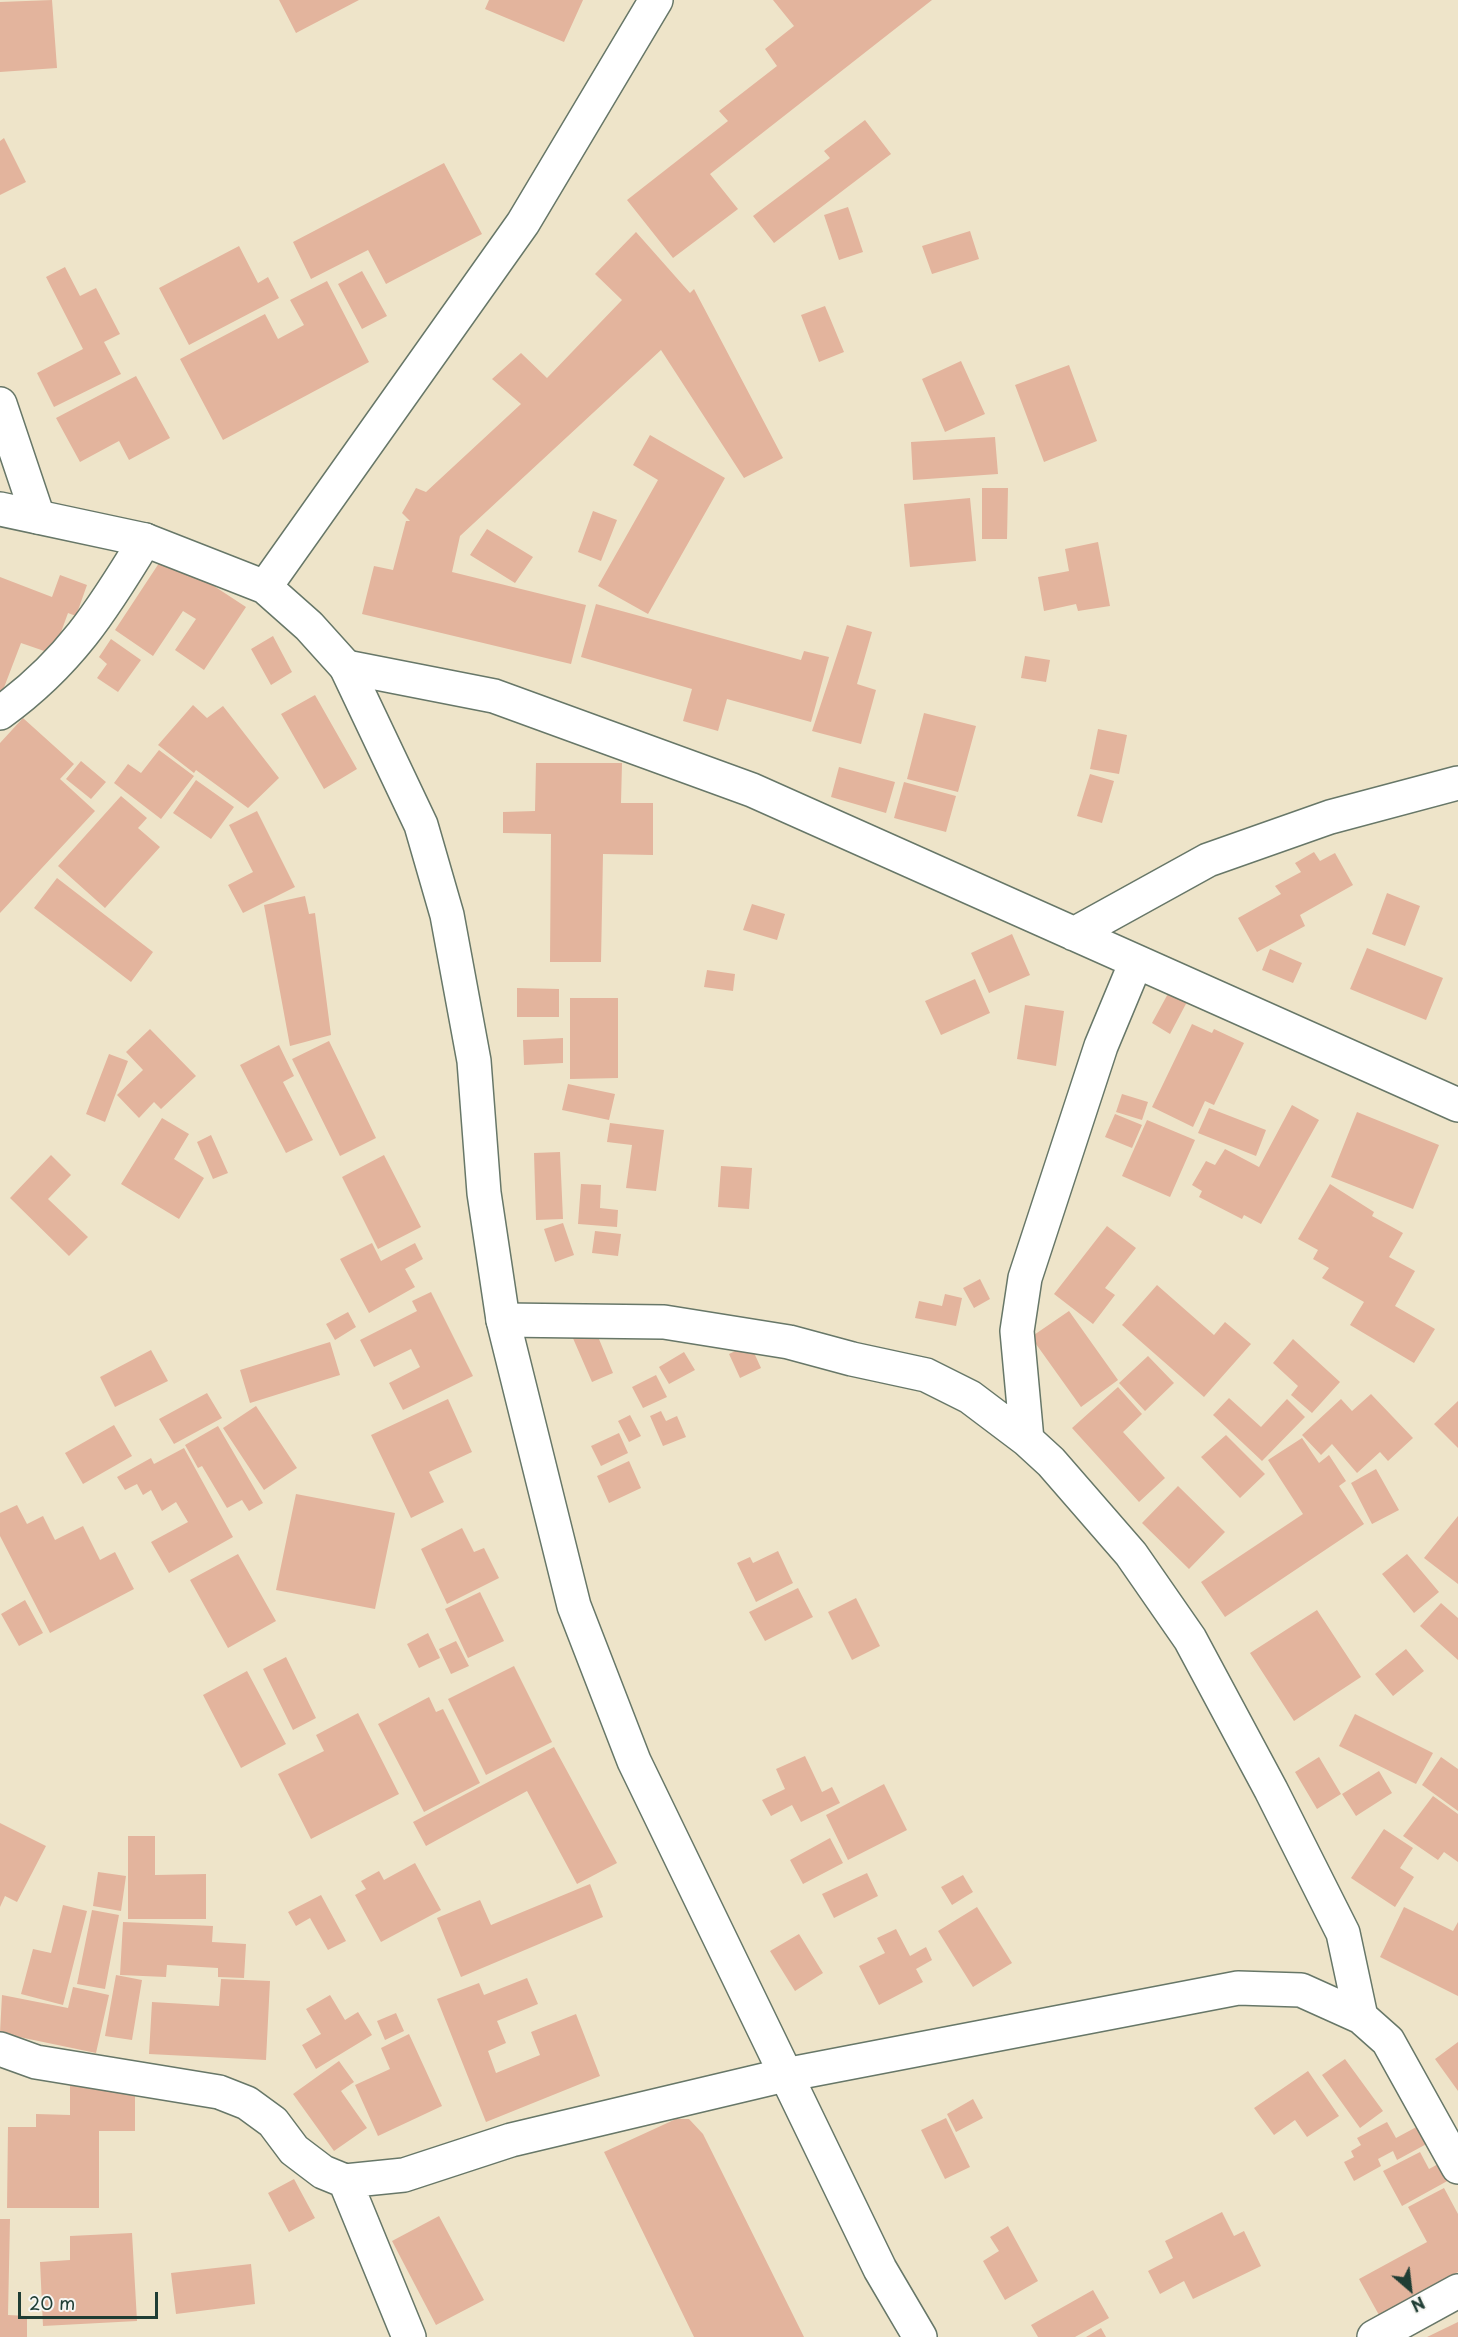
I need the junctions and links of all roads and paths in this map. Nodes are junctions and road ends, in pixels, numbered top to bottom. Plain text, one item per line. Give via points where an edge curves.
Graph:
1 (656, 0) edge
2 (0, 404) edge
3 (0, 509) edge
4 (38, 517) junction
5 (145, 540) junction
6 (265, 587) junction
7 (346, 668) junction
8 (0, 713) edge
9 (1458, 783) edge
10 (1074, 934) junction
11 (1136, 962) junction
12 (1458, 1105) edge
13 (503, 1320) junction
14 (1027, 1440) junction
15 (1361, 2017) junction
16 (0, 2049) edge
17 (785, 2075) junction
18 (1458, 2166) edge
19 (345, 2181) junction
20 (1458, 2291) edge
21 (408, 2337) edge
22 (920, 2337) edge
23 (1374, 2337) edge

1 - 6 street via 523,223
2 - 4 street
3 - 4 street
4 - 5 street
5 - 6 street
5 - 8 street via 108,602 74,648
6 - 7 street via 309,626
7 - 10 street via 494,696 752,790
7 - 13 street via 421,825 447,915 474,1061 484,1193
9 - 10 street via 1330,817 1208,860
10 - 11 street
11 - 12 street
11 - 14 street via 1101,1046 1025,1278 1017,1331
13 - 14 street via 664,1322 789,1342 926,1375 970,1398
13 - 17 street via 574,1606 634,1761
14 - 15 street via 1131,1554 1190,1639 1343,1932
15 - 17 street via 1301,1990 1238,1988
15 - 18 street via 1388,2041
16 - 19 street via 36,2062 219,2092 238,2099 273,2122 294,2150 323,2172
17 - 19 street via 511,2140 404,2175
17 - 22 street via 880,2269
19 - 21 street
20 - 23 street

